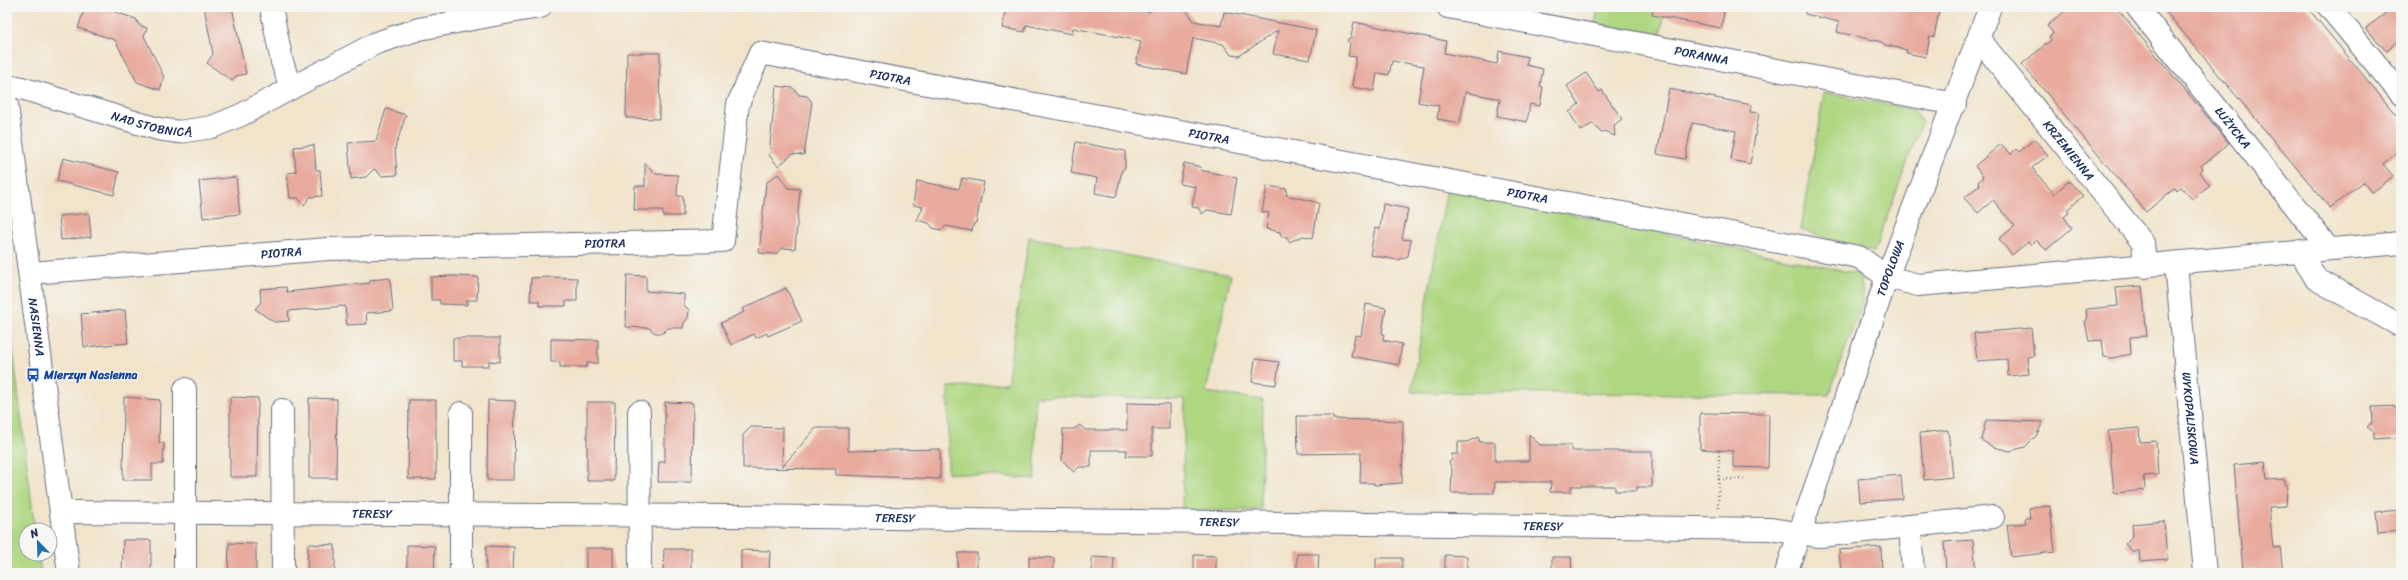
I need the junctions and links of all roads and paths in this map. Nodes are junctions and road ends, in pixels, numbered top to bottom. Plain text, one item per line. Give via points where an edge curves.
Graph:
1 (271, 7) edge
2 (540, 7) edge
3 (1448, 7) edge
4 (1990, 7) edge
5 (2137, 7) edge
6 (2328, 7) edge
7 (515, 9) edge
8 (1978, 39) junction
9 (7, 88) edge
10 (291, 88) junction
11 (2401, 94) edge
12 (1955, 104) junction
13 (7, 105) edge
14 (2401, 243) edge
15 (2329, 249) junction
16 (2300, 251) junction
17 (2176, 264) junction
18 (2145, 267) junction
19 (31, 273) junction
20 (1887, 277) junction
21 (2401, 326) edge
22 (185, 389) dead end
23 (282, 410) dead end
24 (639, 412) dead end
25 (461, 413) dead end
26 (1719, 451) dead end
27 (1719, 479) junction
28 (1745, 479) dead end
29 (61, 512) junction
30 (184, 513) junction
31 (282, 514) junction
32 (461, 515) junction
33 (640, 515) junction
34 (1993, 517) dead end
35 (1910, 526) junction
36 (1718, 528) junction
37 (1798, 533) junction
38 (69, 573) edge
39 (185, 573) edge
40 (282, 573) edge
41 (462, 573) edge
42 (640, 573) edge
43 (1786, 573) edge
44 (1914, 573) edge
45 (2205, 573) edge

1 - 10 street via 282,62
2 - 7 street, NAD STOBNICĄ
3 - 12 street, PORANNA
4 - 8 street, TOPOLOWA
5 - 15 street, ŁUŻYCKA
6 - 11 street
7 - 10 street, NAD STOBNICĄ via 419,29 376,43
8 - 12 street, TOPOLOWA
8 - 18 street, KRZEMIENNA via 2143,243
9 - 10 street, NAD STOBNICĄ via 18,87 158,129 179,132 212,127 242,115
12 - 20 street, TOPOLOWA
13 - 19 street, NASIENNA
14 - 15 street
15 - 16 street
16 - 17 street
16 - 21 street via 2316,279
17 - 18 street
17 - 45 street, WYKOPALISKOWA
18 - 20 street via 1918,285
19 - 20 street, PIOTRA via 328,249 723,241 738,104 760,53 1859,257
19 - 29 street, NASIENNA
20 - 37 street, TOPOLOWA
22 - 30 street
23 - 31 street
24 - 33 street
25 - 32 street
26 - 27 path
27 - 28 path
27 - 36 path
29 - 30 street, TERESY
29 - 38 street, NASIENNA
30 - 31 street, TERESY
30 - 39 street
31 - 32 street, TERESY
31 - 40 street
32 - 33 street, TERESY
32 - 41 street
33 - 36 street, TERESY
33 - 42 street
34 - 35 street
35 - 37 street via 1820,536
35 - 44 street
36 - 37 street, TERESY via 1769,529
37 - 43 street, TOPOLOWA

